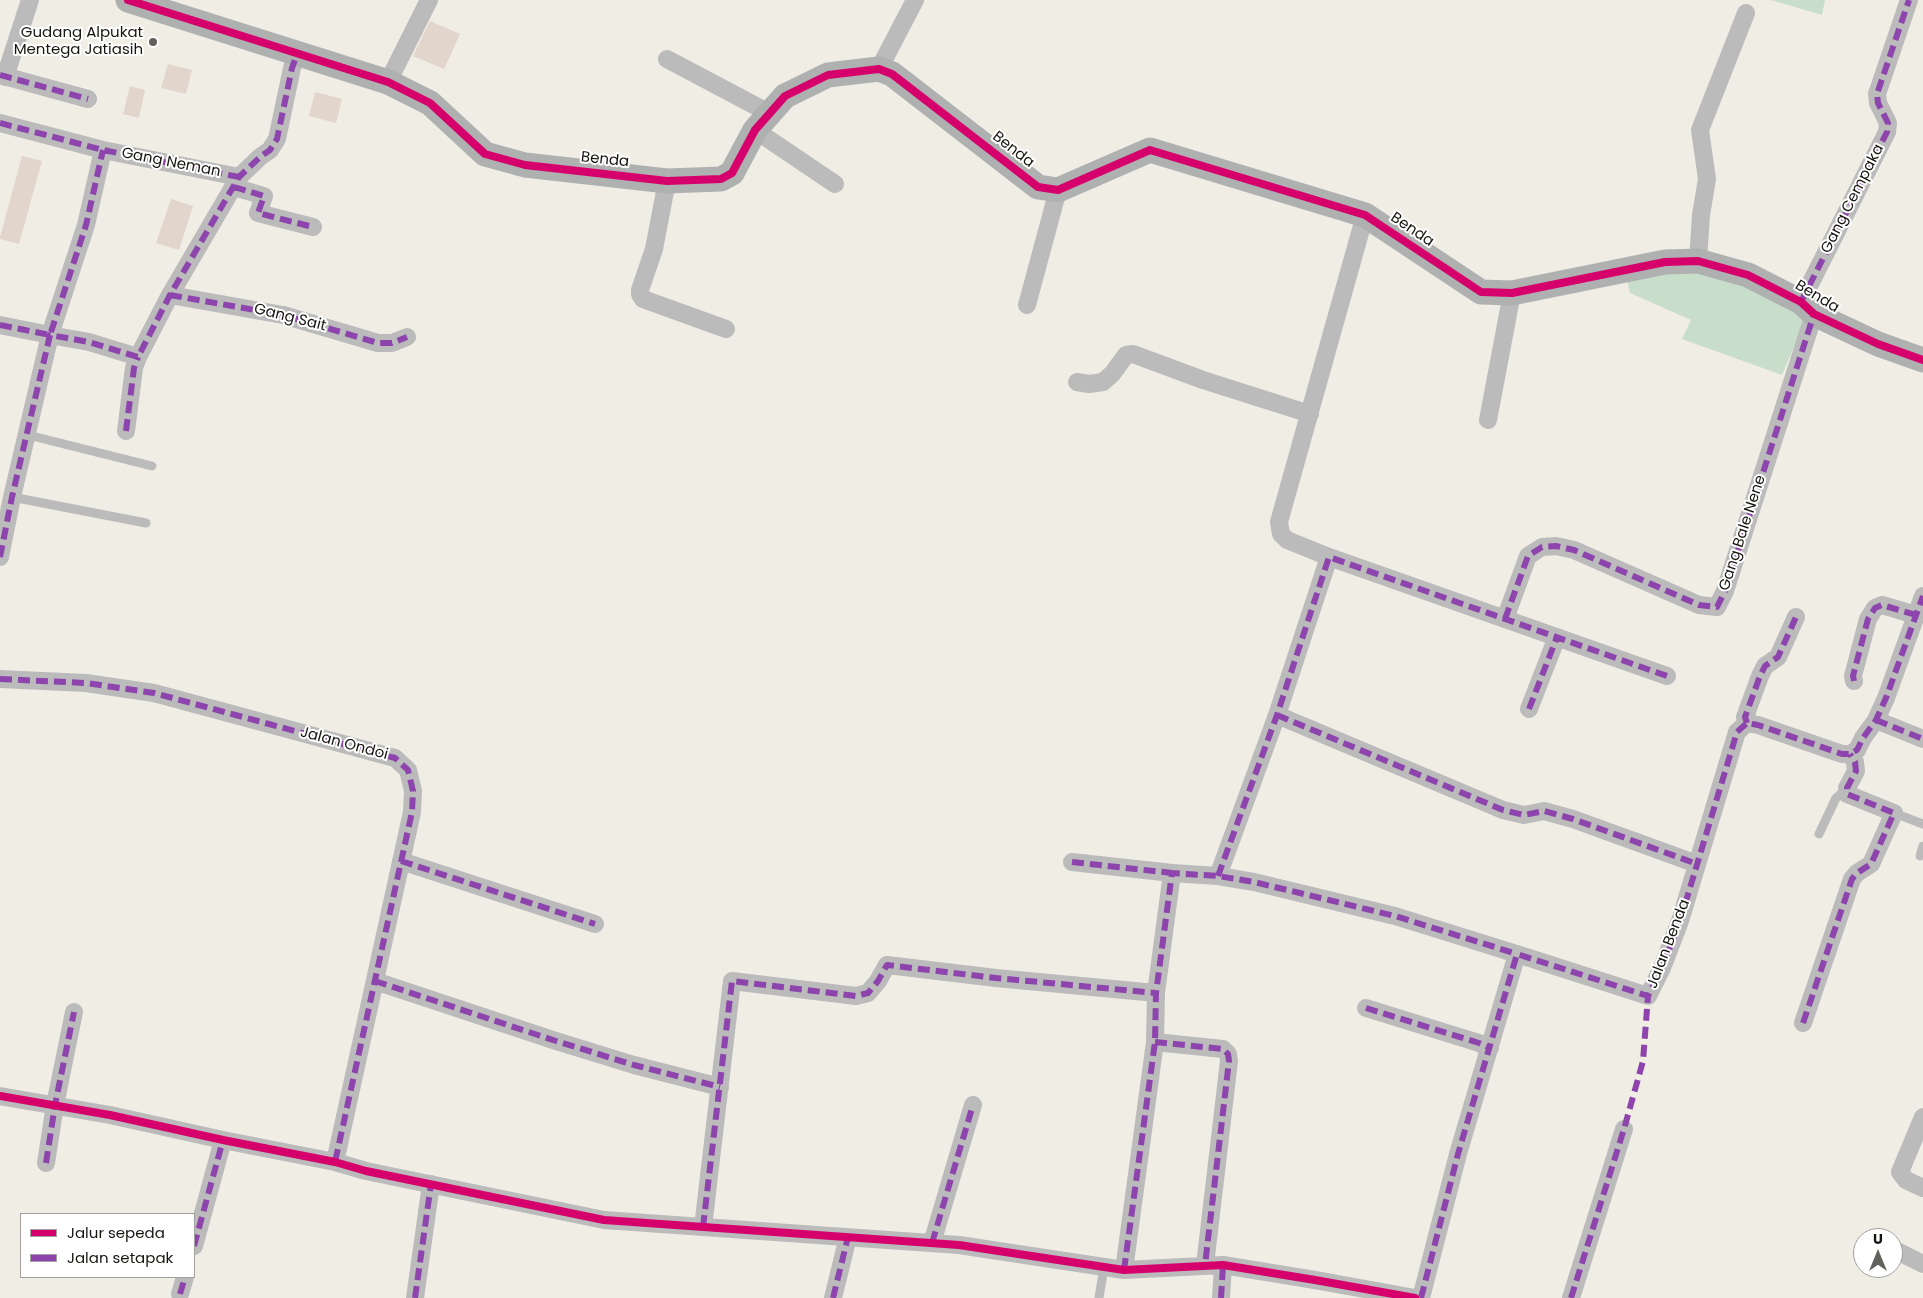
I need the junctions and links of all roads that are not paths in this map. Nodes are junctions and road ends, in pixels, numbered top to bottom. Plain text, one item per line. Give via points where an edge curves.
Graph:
1 (30, 0) edge
2 (128, 0) edge
3 (429, 0) edge
4 (914, 0) edge
5 (1909, 0) edge
6 (1746, 13) dead end
7 (298, 54) junction
8 (667, 60) dead end
9 (879, 69) junction
10 (3, 76) edge
11 (388, 82) junction
12 (88, 100) dead end
13 (762, 122) junction
14 (0, 123) edge
15 (102, 150) junction
16 (667, 181) junction
17 (237, 182) junction
18 (835, 184) dead end
19 (1058, 190) junction
20 (1365, 215) junction
21 (313, 228) dead end
22 (1698, 261) junction
23 (1512, 293) junction
24 (170, 296) junction
25 (1027, 305) dead end
26 (1808, 308) junction
27 (0, 325) edge
28 (726, 330) dead end
29 (50, 335) junction
30 (407, 337) dead end
31 (138, 357) junction
32 (1923, 360) edge
33 (1077, 382) dead end
34 (1310, 414) junction
35 (1488, 420) dead end
36 (126, 431) dead end
37 (28, 435) junction
38 (152, 466) dead end
39 (12, 498) junction
40 (146, 522) dead end
41 (0, 557) edge
42 (1329, 557) junction
43 (1923, 596) edge
44 (1916, 615) junction
45 (1796, 616) dead end
46 (1505, 619) junction
47 (1557, 637) junction
48 (1667, 676) dead end
49 (0, 680) edge
50 (1854, 681) dead end
51 (1529, 709) dead end
52 (1277, 715) junction
53 (1876, 720) junction
54 (1747, 723) junction
55 (1923, 739) edge
56 (1850, 754) junction
57 (1847, 788) junction
58 (1894, 812) junction
59 (1923, 824) edge
60 (1819, 834) dead end
61 (1923, 846) edge
62 (1920, 856) dead end
63 (401, 861) junction
64 (1072, 862) dead end
65 (1697, 864) junction
66 (1172, 873) junction
67 (1218, 876) junction
68 (595, 924) dead end
69 (1517, 954) junction
70 (374, 980) junction
71 (1156, 993) junction
72 (1366, 1008) dead end
73 (74, 1012) dead end
74 (1803, 1023) dead end
75 (1156, 1042) junction
76 (1490, 1048) junction
77 (720, 1087) junction
78 (0, 1096) edge
79 (55, 1105) junction
80 (973, 1105) dead end
81 (1923, 1117) edge
82 (1624, 1128) dead end
83 (222, 1140) junction
84 (46, 1162) dead end
85 (334, 1162) junction
86 (431, 1184) junction
87 (1923, 1188) edge
88 (703, 1227) junction
89 (848, 1237) junction
90 (195, 1242) edge
91 (932, 1243) junction
92 (1903, 1254) edge
93 (1923, 1264) edge
94 (1214, 1265) junction
95 (1104, 1267) junction
96 (1124, 1270) junction
97 (185, 1278) edge
98 (180, 1294) dead end
99 (415, 1298) edge
100 (833, 1298) edge
101 (1099, 1298) edge
102 (1221, 1298) edge
103 (1415, 1298) edge
104 (1420, 1298) edge
105 (1571, 1298) edge

1 - 10 street
2 - 7 street, Benda
3 - 11 street
4 - 9 street
5 - 26 street, Gang Cempaka via 1877,94 1888,123 1887,132
6 - 22 street via 1700,130 1708,178 1701,215
7 - 11 street, Benda
7 - 17 street via 292,68 278,139
8 - 13 street
9 - 13 street, Benda via 828,75 785,96
9 - 19 street, Benda via 892,74 1038,187
10 - 12 street
11 - 16 street, Benda via 430,103 485,154 525,165
13 - 16 street, Benda via 732,173 721,179
13 - 18 street
14 - 15 street, Gang Neman
15 - 17 street, Gang Neman
15 - 29 street via 86,225
16 - 28 street via 654,249 640,294 644,299
17 - 21 street, Gang Neman via 264,196 258,213
17 - 24 street
19 - 20 street, Benda via 1150,150
19 - 25 street
20 - 23 street, Benda via 1481,292
20 - 34 street
22 - 23 street, Benda via 1665,262
22 - 26 street, Benda via 1748,275
23 - 35 street
24 - 30 street, Gang Sait via 284,315 378,343 392,343
24 - 31 street
26 - 32 street, Benda via 1878,344
26 - 46 street, Gang Bale Nene via 1725,591 1717,607 1698,605 1574,550 1556,546 1542,547 1528,556
27 - 29 street
29 - 31 street via 89,342
29 - 37 street
31 - 36 street
33 - 34 street via 1103,382 1126,355 1133,354
34 - 42 street via 1279,522 1280,534
37 - 38 lane
37 - 39 street
39 - 40 lane
39 - 41 street
42 - 46 street
42 - 52 street
43 - 44 street
44 - 50 street via 1882,605 1875,608 1868,619 1852,676
44 - 53 street
45 - 54 street via 1778,657 1765,666 1760,676 1745,717
46 - 47 street
47 - 48 street
47 - 51 street
49 - 63 street, Jalan Ondoi via 86,683 154,693 395,758 408,770 413,791 412,812
52 - 65 street via 1503,810 1524,815 1544,811 1572,818
52 - 67 street
53 - 55 street
53 - 56 street via 1857,750
54 - 56 street via 1834,752
54 - 65 street, Jalan Benda via 1737,732
56 - 57 street via 1856,771
57 - 58 street via 1847,794
57 - 60 lane via 1836,798
58 - 59 lane
58 - 74 street via 1871,864 1852,879
61 - 62 lane
63 - 68 street
63 - 70 street, Jalan Ondoi
64 - 66 street
65 - 69 street, Jalan Benda via 1680,921 1648,996
66 - 67 street
66 - 71 street
67 - 69 street via 1395,916
69 - 76 street
70 - 77 street via 556,1041
70 - 85 street, Jalan Ondoi
71 - 75 street
71 - 77 street via 887,965 868,993 856,996 732,981
72 - 76 street
73 - 79 street
75 - 94 street via 1223,1049 1228,1054
75 - 96 street
76 - 104 street
77 - 88 street
78 - 79 street
79 - 83 street
79 - 84 street
80 - 91 street
81 - 87 street via 1900,1172 1906,1180
82 - 105 street
83 - 85 street
83 - 90 street
85 - 86 street
86 - 88 street via 604,1220
86 - 99 street
88 - 89 street
89 - 91 street
89 - 100 street
91 - 95 street
92 - 93 street
94 - 96 street
94 - 102 street
94 - 103 street
95 - 96 street
95 - 101 lane
97 - 98 street

